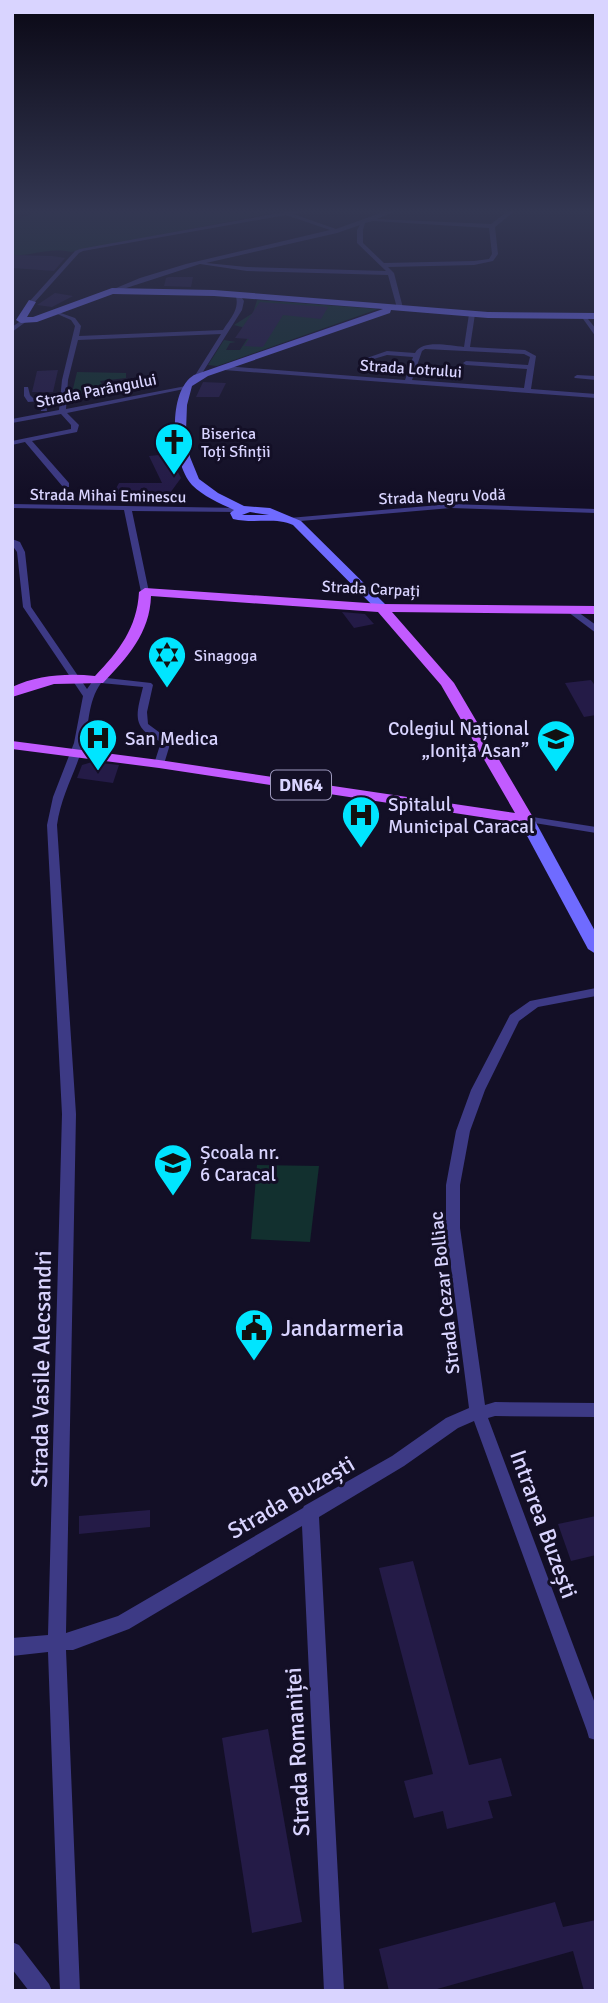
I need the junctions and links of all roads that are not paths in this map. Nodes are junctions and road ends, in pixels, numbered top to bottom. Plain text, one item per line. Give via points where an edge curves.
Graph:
1 (27, 303) edge
2 (79, 303) edge
3 (240, 303) edge
4 (348, 303) edge
5 (399, 303) edge
6 (400, 308) junction
7 (57, 312) junction
8 (472, 314) junction
9 (584, 316) junction
10 (596, 316) edge
11 (24, 321) junction
12 (12, 330) edge
13 (225, 332) junction
14 (596, 335) edge
15 (78, 338) junction
16 (467, 348) junction
17 (418, 355) junction
18 (367, 359) dead end
19 (466, 363) dead end
20 (532, 367) junction
21 (221, 369) junction
22 (200, 372) junction
23 (578, 377) dead end
24 (596, 378) edge
25 (408, 381) junction
26 (26, 388) dead end
27 (186, 388) junction
28 (527, 391) junction
29 (596, 396) edge
30 (44, 409) dead end
31 (62, 411) junction
32 (12, 421) edge
33 (27, 440) junction
34 (12, 443) edge
35 (66, 485) dead end
36 (12, 506) edge
37 (128, 510) junction
38 (596, 511) edge
39 (239, 512) junction
40 (286, 519) junction
41 (12, 541) edge
42 (145, 592) junction
43 (382, 608) junction
44 (571, 610) junction
45 (596, 610) edge
46 (596, 630) edge
47 (74, 678) junction
48 (98, 680) junction
49 (12, 693) edge
50 (86, 694) junction
51 (12, 745) edge
52 (76, 753) junction
53 (159, 764) junction
54 (526, 819) junction
55 (596, 830) edge
56 (596, 949) edge
57 (596, 992) edge
58 (596, 1410) edge
59 (478, 1412) junction
60 (310, 1511) junction
61 (57, 1644) junction
62 (12, 1647) edge
63 (596, 1731) edge
64 (12, 1952) edge
65 (42, 1991) edge
66 (71, 1991) edge
67 (334, 1991) edge

1 - 11 main road via 20,318
2 - 7 main road
3 - 13 street
4 - 6 main road
5 - 6 street
6 - 8 main road
6 - 21 main road
7 - 11 main road
7 - 15 street via 77,322
8 - 9 main road
8 - 16 street
9 - 10 main road
9 - 14 street
11 - 12 street
13 - 15 street
13 - 22 street
15 - 31 street via 65,380
16 - 17 street via 424,346
16 - 20 street via 532,354
17 - 18 street
17 - 25 street
19 - 20 street
20 - 28 street
21 - 22 main road
21 - 25 street, Strada Lotrului
22 - 27 main road
23 - 24 street
25 - 28 street, Strada Lotrului
26 - 30 street via 31,400 43,399
27 - 31 street, Strada Parângului
27 - 39 main road via 180,412 191,476
28 - 29 street, Strada Lotrului
31 - 32 street, Strada Parângului
31 - 33 street via 76,428
33 - 34 street
33 - 35 street
36 - 37 street, Strada Mihai Eminescu
37 - 39 street, Strada Mihai Eminescu
37 - 42 street
38 - 40 street, Strada Negru Vodă via 451,506
39 - 40 main road
40 - 43 main road via 322,545
41 - 47 street via 21,552 27,607
42 - 43 main road, Strada Carpați
42 - 48 main road via 146,605 134,639
43 - 44 main road, Strada Carpați
43 - 54 main road via 447,682
44 - 45 main road, Strada Carpați
44 - 46 street
47 - 48 main road
47 - 49 main road via 37,683
47 - 50 street
48 - 50 street
48 - 53 street via 148,685 141,719 152,735 166,741
50 - 52 street, Strada Vasile Alecsandri
51 - 52 main road, DN64
52 - 53 main road, DN64
52 - 61 street, Strada Vasile Alecsandri via 57,794 52,825 69,1114
53 - 54 main road, DN64
54 - 55 street
54 - 56 main road
57 - 59 street, Strada Cezar Bolliac via 534,1004 514,1018 463,1131 453,1185 453,1228
58 - 59 street, Strada Buzești
59 - 60 street, Strada Buzești via 452,1423 398,1461
59 - 63 street, Intrarea Buzești
60 - 61 street, Strada Buzești via 123,1623
60 - 67 street, Strada Romaniței
61 - 62 street, Strada Buzești
61 - 66 street, Strada Vasile Alecsandri
64 - 65 street

